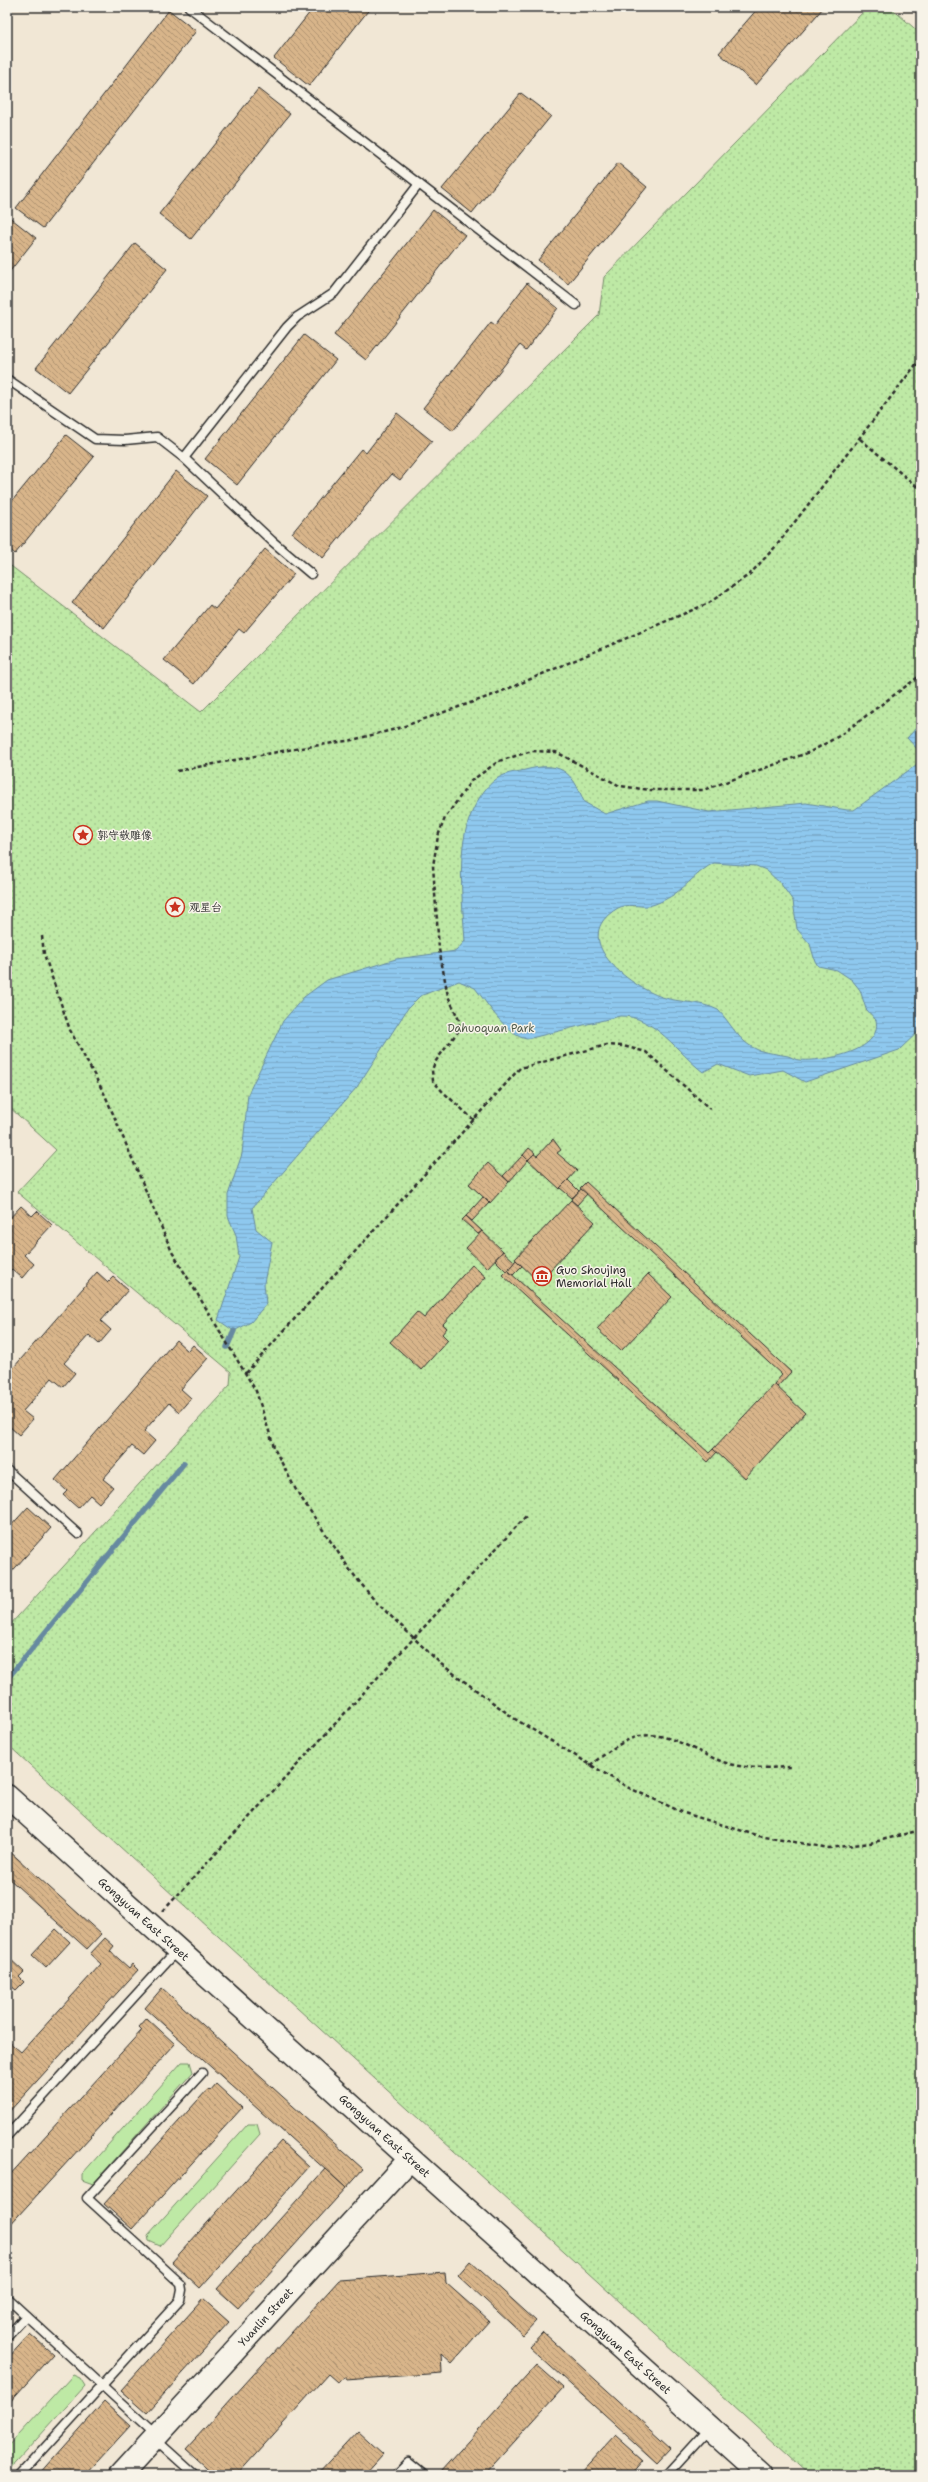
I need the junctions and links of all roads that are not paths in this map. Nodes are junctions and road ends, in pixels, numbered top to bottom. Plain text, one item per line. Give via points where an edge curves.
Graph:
1 (189, 7) edge
2 (419, 184) junction
3 (576, 304) dead end
4 (7, 379) edge
5 (184, 458) junction
6 (312, 574) dead end
7 (7, 1470) edge
8 (78, 1534) dead end
9 (7, 1796) edge
10 (178, 1949) junction
11 (202, 2073) dead end
12 (7, 2136) edge
13 (410, 2159) junction
14 (7, 2298) edge
15 (26, 2316) junction
16 (7, 2337) edge
17 (102, 2385) junction
18 (710, 2428) junction
19 (156, 2437) junction
20 (20, 2475) edge
21 (121, 2475) edge
22 (195, 2475) edge
23 (394, 2475) edge
24 (424, 2475) edge
25 (668, 2475) edge
26 (762, 2475) edge

1 - 2 lane
2 - 3 lane
2 - 5 lane via 334,293 297,317 287,327
4 - 5 lane via 96,439 157,437
5 - 6 lane via 272,541
7 - 8 lane
9 - 10 street, Gongyuan East Street
10 - 12 lane
10 - 13 street, Gongyuan East Street
11 - 17 lane via 87,2198 181,2284 182,2290 180,2300
13 - 18 street, Gongyuan East Street
13 - 19 street, Yuanlin Street
14 - 15 lane
15 - 16 lane
15 - 17 lane
17 - 19 lane
17 - 20 lane
18 - 25 lane
18 - 26 street, Gongyuan East Street
19 - 21 street, Yuanlin Street
19 - 22 lane
23 - 24 lane via 408,2462

